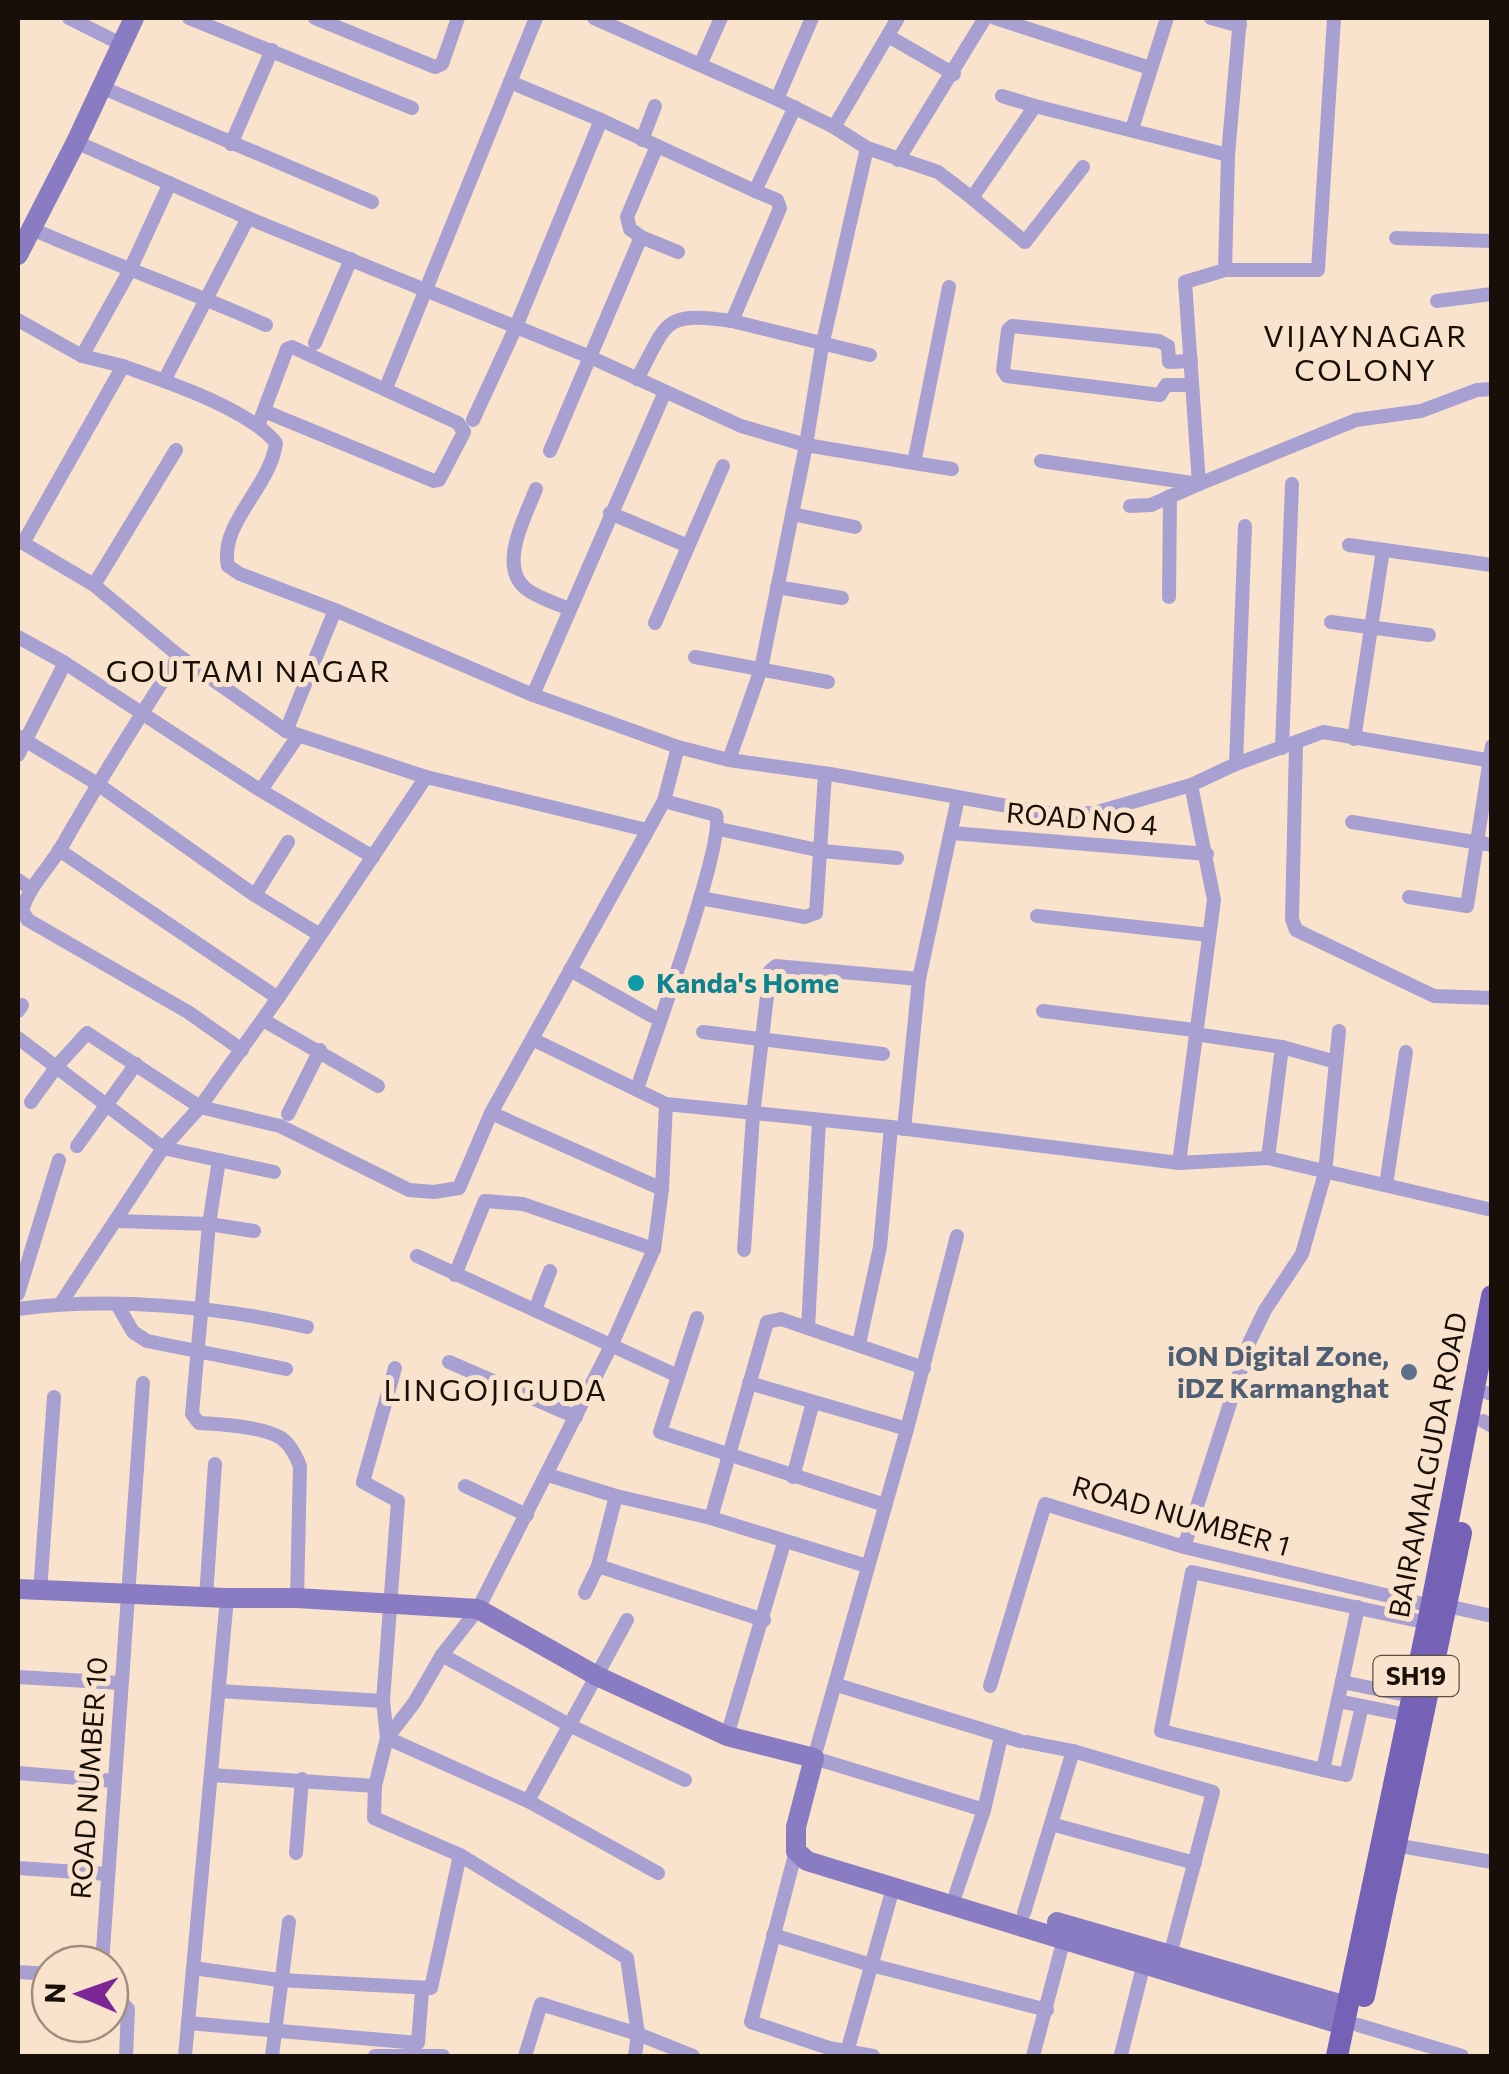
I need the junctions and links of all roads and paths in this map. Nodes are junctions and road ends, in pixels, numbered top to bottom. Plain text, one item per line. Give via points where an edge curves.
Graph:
1 (68, 18) edge
2 (134, 18) edge
3 (188, 18) edge
4 (315, 18) edge
5 (458, 18) edge
6 (536, 18) edge
7 (594, 18) edge
8 (720, 18) edge
9 (812, 18) edge
10 (898, 18) edge
11 (985, 18) edge
12 (995, 18) edge
13 (1167, 18) edge
14 (1212, 18) edge
15 (1334, 18) edge
16 (1240, 22) edge
17 (888, 36) junction
18 (122, 44) junction
19 (272, 50) junction
20 (701, 64) junction
21 (1150, 68) junction
22 (954, 74) junction
23 (510, 82) junction
24 (101, 87) junction
25 (1002, 96) dead end
26 (777, 98) junction
27 (655, 106) dead end
28 (1035, 106) junction
29 (412, 108) dead end
30 (795, 108) junction
31 (601, 120) junction
32 (834, 127) junction
33 (1132, 129) junction
34 (76, 142) junction
35 (649, 143) junction
36 (231, 144) junction
37 (867, 148) junction
38 (1228, 156) junction
39 (898, 160) junction
40 (1083, 167) dead end
41 (170, 184) junction
42 (755, 191) junction
43 (972, 198) junction
44 (372, 202) dead end
45 (248, 218) junction
46 (32, 229) junction
47 (642, 237) junction
48 (1396, 238) dead end
49 (1492, 241) edge
50 (678, 252) dead end
51 (18, 255) edge
52 (351, 259) junction
53 (1225, 270) junction
54 (129, 272) junction
55 (949, 287) dead end
56 (427, 290) junction
57 (1492, 294) edge
58 (208, 299) junction
59 (1437, 301) dead end
60 (18, 320) edge
61 (732, 321) junction
62 (266, 325) dead end
63 (514, 329) junction
64 (315, 343) dead end
65 (822, 346) junction
66 (870, 355) dead end
67 (82, 356) junction
68 (590, 357) junction
69 (1190, 361) junction
70 (123, 366) junction
71 (637, 379) junction
72 (164, 381) junction
73 (388, 383) dead end
74 (1192, 386) junction
75 (1492, 389) edge
76 (664, 394) junction
77 (473, 420) dead end
78 (270, 424) junction
79 (806, 445) junction
80 (176, 450) dead end
81 (550, 452) dead end
82 (1042, 460) dead end
83 (914, 462) junction
84 (723, 466) dead end
85 (952, 468) dead end
86 (1199, 484) junction
87 (1292, 484) dead end
88 (536, 489) dead end
89 (1170, 496) junction
90 (1130, 506) dead end
91 (610, 513) junction
92 (792, 514) junction
93 (855, 526) dead end
94 (1244, 526) dead end
95 (20, 541) edge
96 (1348, 545) dead end
97 (688, 546) junction
98 (1383, 550) junction
99 (1492, 565) edge
100 (94, 585) junction
101 (777, 587) junction
102 (1169, 597) dead end
103 (842, 598) dead end
104 (569, 609) junction
105 (334, 610) junction
106 (1332, 622) dead end
107 (655, 624) dead end
108 (1370, 627) junction
109 (1429, 635) dead end
110 (18, 636) edge
111 (179, 656) junction
112 (695, 657) dead end
113 (65, 663) junction
114 (761, 669) junction
115 (828, 682) dead end
116 (533, 695) junction
117 (142, 712) junction
118 (292, 733) junction
119 (22, 738) edge
120 (1354, 739) junction
121 (1289, 746) junction
122 (678, 748) junction
123 (18, 755) edge
124 (1491, 756) edge
125 (729, 760) junction
126 (1236, 764) junction
127 (825, 774) junction
128 (426, 777) junction
129 (96, 783) junction
130 (1191, 785) junction
131 (261, 790) junction
132 (958, 798) junction
133 (664, 801) junction
134 (1352, 822) dead end
135 (719, 829) junction
136 (647, 830) junction
137 (952, 832) junction
138 (288, 842) dead end
139 (1476, 842) junction
140 (1492, 845) edge
141 (59, 850) junction
142 (822, 850) junction
143 (1207, 854) junction
144 (373, 857) junction
145 (897, 858) dead end
146 (18, 880) edge
147 (31, 889) junction
148 (255, 895) junction
149 (1409, 897) dead end
150 (700, 898) junction
151 (1037, 916) dead end
152 (320, 935) junction
153 (1209, 935) junction
154 (570, 970) junction
155 (920, 980) junction
156 (278, 998) junction
157 (1492, 998) edge
158 (1043, 1011) dead end
159 (652, 1016) dead end
160 (263, 1020) junction
161 (1338, 1031) dead end
162 (704, 1032) dead end
163 (1194, 1032) junction
164 (18, 1038) edge
165 (532, 1040) junction
166 (764, 1040) junction
167 (1282, 1047) junction
168 (242, 1050) junction
169 (320, 1050) junction
170 (1406, 1052) dead end
171 (883, 1054) dead end
172 (1336, 1062) junction
173 (136, 1064) junction
174 (57, 1066) junction
175 (378, 1086) dead end
176 (636, 1089) junction
177 (31, 1102) dead end
178 (666, 1104) junction
179 (105, 1105) junction
180 (200, 1107) junction
181 (491, 1113) junction
182 (288, 1114) dead end
183 (753, 1115) junction
184 (820, 1120) junction
185 (898, 1128) junction
186 (78, 1146) dead end
187 (163, 1148) junction
188 (1268, 1158) junction
189 (58, 1160) dead end
190 (219, 1160) junction
191 (1179, 1163) junction
192 (274, 1172) dead end
193 (1325, 1172) junction
194 (1386, 1186) junction
195 (459, 1188) junction
196 (662, 1189) junction
197 (485, 1200) junction
198 (1492, 1210) edge
199 (118, 1221) junction
200 (208, 1224) junction
201 (254, 1231) dead end
202 (957, 1236) dead end
203 (654, 1249) junction
204 (744, 1250) dead end
205 (416, 1256) dead end
206 (550, 1271) dead end
207 (456, 1275) junction
208 (18, 1294) edge
209 (1492, 1296) edge
210 (61, 1303) junction
211 (118, 1306) junction
212 (18, 1308) edge
213 (200, 1308) junction
214 (535, 1310) junction
215 (697, 1318) dead end
216 (308, 1326) dead end
217 (808, 1328) junction
218 (612, 1344) junction
219 (860, 1344) junction
220 (196, 1353) junction
221 (449, 1362) dead end
222 (395, 1368) dead end
223 (924, 1368) junction
224 (286, 1369) dead end
225 (678, 1376) junction
226 (142, 1382) dead end
227 (749, 1383) junction
228 (1490, 1388) edge
229 (54, 1397) dead end
230 (813, 1402) junction
231 (576, 1416) junction
232 (1487, 1423) edge
233 (907, 1429) junction
234 (728, 1457) junction
235 (216, 1464) dead end
236 (548, 1475) junction
237 (792, 1477) junction
238 (465, 1486) dead end
239 (616, 1496) junction
240 (885, 1505) junction
241 (528, 1515) junction
242 (711, 1518) junction
243 (784, 1543) junction
244 (1184, 1547) junction
245 (598, 1566) junction
246 (867, 1566) junction
247 (18, 1589) edge
248 (40, 1591) junction
249 (585, 1593) dead end
250 (126, 1595) junction
251 (216, 1598) junction
252 (297, 1598) junction
253 (390, 1602) junction
254 (1358, 1607) junction
255 (478, 1610) junction
256 (1435, 1612) junction
257 (1492, 1616) edge
258 (626, 1620) dead end
259 (764, 1620) junction
260 (442, 1655) junction
261 (597, 1676) junction
262 (18, 1678) edge
263 (1342, 1682) junction
264 (120, 1683) junction
265 (837, 1685) junction
266 (990, 1686) dead end
267 (218, 1690) junction
268 (383, 1701) junction
269 (1338, 1701) junction
270 (1362, 1706) junction
271 (1409, 1706) junction
272 (570, 1726) junction
273 (727, 1736) junction
274 (1001, 1737) junction
275 (387, 1738) junction
276 (1073, 1751) junction
277 (814, 1758) junction
278 (1323, 1770) junction
279 (18, 1774) edge
280 (211, 1775) junction
281 (302, 1780) junction
282 (685, 1780) dead end
283 (114, 1782) junction
284 (375, 1786) junction
285 (528, 1802) junction
286 (984, 1810) junction
287 (1051, 1824) junction
288 (1390, 1844) junction
289 (796, 1852) junction
290 (296, 1853) dead end
291 (460, 1855) junction
292 (1492, 1862) edge
293 (1195, 1863) junction
294 (18, 1868) edge
295 (658, 1873) dead end
296 (108, 1874) junction
297 (893, 1888) junction
298 (956, 1893) junction
299 (1024, 1913) junction
300 (289, 1922) dead end
301 (1066, 1932) junction
302 (773, 1935) junction
303 (103, 1944) edge
304 (1144, 1963) junction
305 (1168, 1963) junction
306 (872, 1965) junction
307 (193, 1968) junction
308 (279, 1980) junction
309 (422, 1990) junction
310 (1047, 2010) junction
311 (1349, 2019) junction
312 (188, 2022) junction
313 (274, 2030) junction
314 (638, 2034) junction
315 (829, 2052) edge
316 (847, 2052) junction
317 (1121, 2055) edge
318 (185, 2056) edge
319 (272, 2056) edge
320 (375, 2056) edge
321 (442, 2056) edge
322 (525, 2056) edge
323 (635, 2056) edge
324 (694, 2056) edge
325 (873, 2056) edge
326 (1033, 2056) edge
327 (1337, 2056) edge
328 (1352, 2056) edge
329 (1462, 2056) edge

1 - 18 street
2 - 18 street
3 - 19 street
4 - 5 street via 435,68
6 - 23 street
7 - 20 street
8 - 20 street
9 - 26 street
10 - 17 street
11 - 22 street
12 - 21 street
13 - 21 street
14 - 16 street
15 - 53 street via 1318,270
16 - 38 street
17 - 22 street
17 - 32 street
18 - 24 street
19 - 29 street
19 - 36 street
20 - 26 street
21 - 33 street
22 - 39 street
23 - 31 street
23 - 56 street
24 - 34 street
24 - 36 street
25 - 28 street
26 - 30 street
27 - 35 street
28 - 33 street
28 - 43 street
30 - 32 street
30 - 42 street
31 - 35 street
31 - 63 street
32 - 37 street
33 - 38 street
34 - 41 street
34 - 46 street
35 - 42 street
35 - 47 street via 627,216
36 - 44 street
37 - 39 street
37 - 65 street
38 - 53 street
39 - 43 street via 938,172
40 - 43 street via 1025,242
41 - 45 street
41 - 54 street
42 - 61 street via 780,208
45 - 52 street
45 - 58 street
46 - 51 street
46 - 54 street
47 - 50 street
47 - 68 street
48 - 49 street
52 - 56 street
52 - 64 street
53 - 69 street via 1185,282
54 - 58 street
54 - 67 street
55 - 83 street
56 - 63 street
56 - 73 street
57 - 59 street
58 - 62 street
58 - 72 street
60 - 67 street
61 - 65 street
61 - 71 street via 694,316 667,324
63 - 68 street
63 - 77 street
65 - 66 street
65 - 79 street
67 - 70 street
68 - 71 street
68 - 81 street
69 - 74 street
69 - 74 street via 1169,362 1168,346 1159,341 1012,326 1003,370 1007,376 1160,396 1168,385
70 - 72 street
70 - 95 street
71 - 76 street
72 - 78 street
74 - 86 street
75 - 86 street via 1421,411 1356,420
76 - 79 street
76 - 91 street
78 - 78 street via 434,481 464,432 458,423 292,346
78 - 105 street via 274,458 228,538 228,566
79 - 83 street
79 - 92 street
80 - 100 street
82 - 86 street
83 - 85 street
84 - 97 street
86 - 89 street
87 - 121 street
88 - 104 street via 515,544 517,578 527,590
89 - 90 street
89 - 102 street
91 - 97 street
91 - 104 street
92 - 93 street
92 - 101 street
94 - 126 street
95 - 100 street
96 - 98 street
97 - 107 street
98 - 99 street
98 - 108 street
100 - 111 street
101 - 103 street
101 - 114 street
104 - 116 street
105 - 116 street
105 - 118 street
106 - 108 street
108 - 109 street
108 - 120 street
110 - 113 street
111 - 117 street
111 - 118 street
112 - 114 street
113 - 117 street
113 - 119 street
114 - 115 street
114 - 125 street
116 - 122 street
117 - 129 street
117 - 131 street
118 - 128 street
118 - 131 street
119 - 123 street
119 - 129 street
120 - 121 street via 1322,732
120 - 124 street
121 - 126 street
121 - 157 street via 1296,930 1434,996
122 - 125 street
122 - 133 street
124 - 139 street
125 - 127 street
126 - 130 street
127 - 132 street
127 - 142 street
128 - 136 street
128 - 144 street
129 - 141 street
129 - 148 street
130 - 132 street via 1094,813 1046,813
130 - 143 street
131 - 144 street
132 - 137 street
133 - 135 street via 716,815
133 - 136 street
134 - 139 street
135 - 142 street
135 - 150 street
136 - 154 street
137 - 143 street, ROAD NO 4
137 - 155 street
138 - 148 street
139 - 140 street
139 - 149 street via 1467,906
141 - 147 street
141 - 156 street
142 - 145 street
142 - 150 street via 819,906 811,917
143 - 153 street via 1214,900
144 - 152 street
146 - 147 street
147 - 168 street via 22,911 28,920
148 - 152 street
150 - 176 street
151 - 153 street
152 - 156 street
153 - 163 street
154 - 159 street
154 - 165 street
155 - 166 street via 774,966
155 - 185 street
156 - 160 street
158 - 163 street
160 - 168 street
160 - 169 street
161 - 172 street
162 - 166 street
163 - 167 street
163 - 191 street
164 - 174 street
165 - 176 street
165 - 181 street
166 - 171 street
166 - 183 street
167 - 172 street
167 - 188 street
168 - 180 street
169 - 175 street
169 - 182 street
170 - 194 street
172 - 193 street
173 - 174 street via 87,1032
173 - 179 street
173 - 180 street
174 - 177 street
174 - 179 street
176 - 178 street
178 - 183 street
178 - 196 street
179 - 186 street
179 - 187 street
180 - 187 street
180 - 195 street via 280,1126 409,1190
181 - 195 street
181 - 196 street
183 - 184 street
183 - 204 street
184 - 185 street
184 - 217 street
185 - 191 street
185 - 219 street
187 - 190 street
187 - 199 street
188 - 191 street
188 - 193 street
189 - 208 street
190 - 192 street
190 - 200 street
193 - 194 street
193 - 244 street via 1302,1254 1250,1341
194 - 198 street
195 - 197 street
196 - 203 street
197 - 203 street via 523,1204
197 - 207 street
199 - 200 street
199 - 210 street
200 - 201 street
200 - 213 street
202 - 223 street
203 - 218 street
205 - 207 street
206 - 214 street
207 - 214 street
209 - 256 main road, BAIRAMALGUDA ROAD / SH19
210 - 211 street
210 - 212 street
211 - 213 street
211 - 220 street via 138,1337
213 - 216 street
213 - 220 street
214 - 218 street
215 - 225 street
217 - 219 street
217 - 227 street via 781,1318 767,1322
218 - 225 street
218 - 231 street
219 - 223 street
220 - 224 street
220 - 252 street via 194,1420 280,1437 296,1456
221 - 231 street
222 - 253 street via 363,1482 398,1501
223 - 233 street
225 - 234 street via 660,1432
226 - 250 street, ROAD NUMBER 10
227 - 230 street
227 - 234 street
228 - 232 main road, BAIRAMALGUDA ROAD / SH19
229 - 248 street
230 - 233 street
230 - 237 street
231 - 236 street
232 - 256 main road, BAIRAMALGUDA ROAD / SH19
233 - 240 street
234 - 237 street
234 - 242 street
235 - 251 street
236 - 239 street
236 - 241 street
237 - 240 street
238 - 241 street
239 - 242 street
239 - 245 street
240 - 246 street
241 - 255 street
242 - 243 street
243 - 246 street
243 - 259 street
244 - 256 street, ROAD NUMBER 1
244 - 266 street, ROAD NUMBER 1 via 1044,1504
245 - 249 street
245 - 259 street
246 - 265 street
247 - 248 street
248 - 250 street
250 - 251 street
250 - 264 street, ROAD NUMBER 10
251 - 252 street
251 - 267 street
252 - 253 street
253 - 255 street
253 - 268 street
254 - 256 street
254 - 263 street
254 - 278 street via 1190,1575 1161,1730
255 - 260 street
255 - 261 street
256 - 257 street
256 - 271 main road, BAIRAMALGUDA ROAD / SH19
256 - 288 main road, BAIRAMALGUDA ROAD / SH19
258 - 261 street
259 - 273 street
260 - 272 street
260 - 275 street
261 - 272 street
261 - 273 street
262 - 264 street
263 - 269 street
263 - 271 street
264 - 283 street, ROAD NUMBER 10
265 - 274 street
265 - 277 street
267 - 268 street
267 - 280 street
268 - 275 street
269 - 270 street
269 - 278 street
270 - 271 street
270 - 278 street via 1346,1774
271 - 288 main road, BAIRAMALGUDA ROAD / SH19
272 - 282 street
272 - 285 street
273 - 277 street
274 - 276 street
274 - 286 street
275 - 284 street
275 - 285 street
276 - 287 street
276 - 293 street via 1213,1792
277 - 286 street
277 - 289 street
279 - 283 street
280 - 281 street
280 - 307 street
281 - 284 street
281 - 290 street
283 - 296 street, ROAD NUMBER 10
284 - 291 street via 374,1818
285 - 295 street
286 - 298 street
287 - 293 street
287 - 299 street
288 - 292 street
288 - 311 main road, BAIRAMALGUDA ROAD / SH19
289 - 297 street
289 - 298 street via 811,1849
289 - 302 street
291 - 309 street via 431,1988
291 - 314 street via 627,1958
293 - 305 street
294 - 296 street
296 - 303 street, ROAD NUMBER 10
297 - 301 street
297 - 306 street
298 - 299 street
299 - 301 street
300 - 308 street
301 - 304 street
301 - 305 street
301 - 310 street
302 - 306 street
302 - 315 street via 750,2022
304 - 305 street
304 - 317 street
305 - 311 street
306 - 310 street
306 - 316 street
307 - 308 street
307 - 312 street
308 - 309 street
308 - 313 street
309 - 313 street via 418,2043
310 - 326 street
311 - 327 main road, BAIRAMALGUDA ROAD / SH19
311 - 328 main road, BAIRAMALGUDA ROAD / SH19
311 - 329 street
312 - 313 street
312 - 318 street
313 - 319 street
314 - 322 street via 541,2004
314 - 323 street
314 - 324 street
315 - 316 street
316 - 325 street
320 - 321 street

